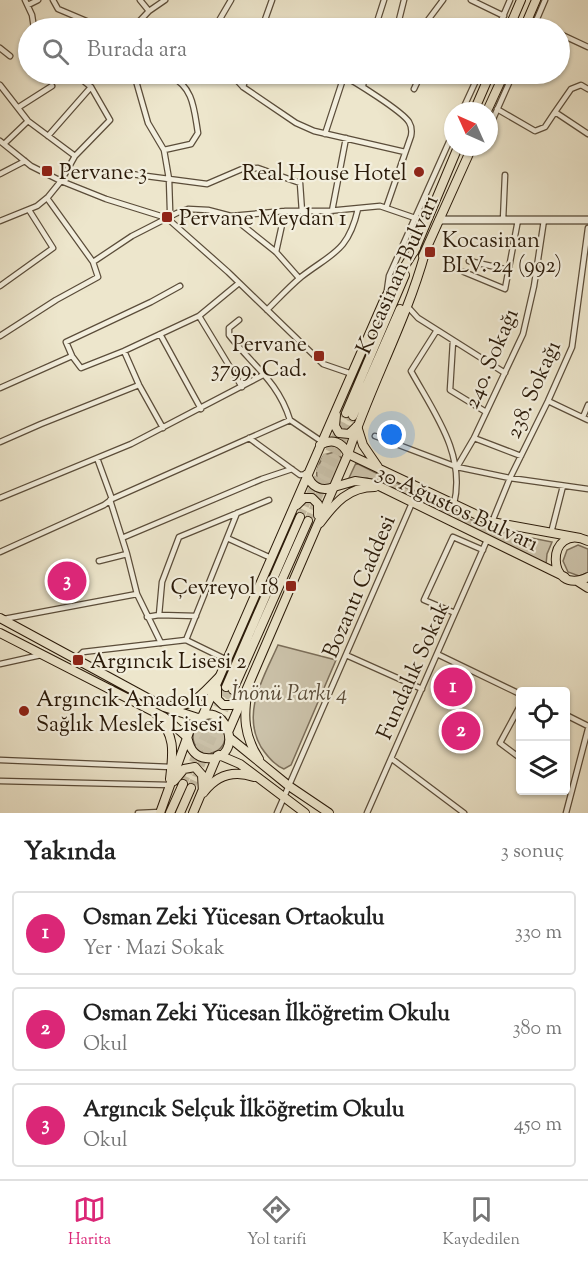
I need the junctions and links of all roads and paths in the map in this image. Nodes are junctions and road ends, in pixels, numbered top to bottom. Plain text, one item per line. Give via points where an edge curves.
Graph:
1 (38, 0) edge
2 (53, 0) edge
3 (140, 0) edge
4 (165, 0) edge
5 (231, 0) edge
6 (272, 0) edge
7 (384, 0) edge
8 (404, 0) edge
9 (443, 0) edge
10 (471, 0) edge
11 (510, 0) edge
12 (521, 0) edge
13 (536, 0) edge
14 (545, 0) edge
15 (27, 2) edge
16 (149, 11) junction
17 (504, 16) joint
18 (32, 18) edge
19 (79, 18) edge
20 (142, 18) edge
21 (220, 18) edge
22 (266, 18) edge
23 (378, 18) edge
24 (400, 18) edge
25 (430, 18) edge
26 (513, 18) edge
27 (528, 18) edge
28 (537, 18) edge
29 (570, 39) edge
30 (588, 47) edge
31 (0, 48) edge
32 (10, 56) dead end
33 (88, 84) edge
34 (137, 84) edge
35 (183, 84) edge
36 (240, 84) edge
37 (244, 84) edge
38 (339, 84) edge
39 (359, 84) edge
40 (416, 84) edge
41 (474, 84) edge
42 (486, 84) edge
43 (499, 84) edge
44 (508, 84) edge
45 (0, 86) edge
46 (52, 86) dead end
47 (363, 86) joint
48 (91, 87) junction
49 (243, 87) junction
50 (414, 89) dead end
51 (588, 89) edge
52 (466, 102) edge
53 (478, 102) edge
54 (491, 102) edge
55 (19, 107) junction
56 (498, 107) edge
57 (498, 110) edge
58 (555, 112) junction
59 (28, 121) junction
60 (325, 134) junction
61 (588, 134) edge
62 (48, 136) junction
63 (346, 138) junction
64 (2, 142) edge
65 (164, 150) junction
66 (405, 152) junction
67 (444, 153) edge
68 (75, 156) junction
69 (455, 156) edge
70 (467, 156) edge
71 (25, 161) junction
72 (0, 174) edge
73 (131, 174) dead end
74 (505, 175) dead end
75 (169, 179) junction
76 (61, 181) junction
77 (47, 198) junction
78 (386, 208) junction
79 (358, 209) junction
80 (29, 210) junction
81 (285, 211) junction
82 (332, 211) junction
83 (302, 212) junction
84 (231, 216) junction
85 (167, 218) junction
86 (415, 218) junction
87 (439, 220) junction
88 (503, 220) junction
89 (518, 220) junction
90 (544, 220) junction
91 (588, 220) edge
92 (0, 221) edge
93 (588, 228) edge
94 (416, 248) junction
95 (276, 252) junction
96 (425, 253) junction
97 (469, 261) dead end
98 (93, 262) junction
99 (509, 270) junction
100 (464, 272) dead end
101 (299, 278) junction
102 (582, 280) junction
103 (588, 281) edge
104 (239, 283) junction
105 (0, 286) edge
106 (180, 286) dead end
107 (385, 298) junction
108 (407, 306) junction
109 (267, 310) junction
110 (199, 316) junction
111 (403, 317) junction
112 (418, 318) junction
113 (239, 320) dead end
114 (437, 330) junction
115 (160, 334) junction
116 (0, 336) edge
117 (453, 341) junction
118 (124, 351) junction
119 (72, 356) junction
120 (505, 373) junction
121 (265, 374) junction
122 (352, 374) junction
123 (139, 385) junction
124 (242, 387) junction
125 (0, 388) edge
126 (548, 401) junction
127 (588, 405) edge
128 (337, 406) junction
129 (201, 409) junction
130 (486, 412) junction
131 (585, 418) edge
132 (290, 420) junction
133 (357, 426) junction
134 (163, 428) junction
135 (375, 436) dead end
136 (249, 438) junction
137 (474, 438) junction
138 (0, 442) edge
139 (321, 443) junction
140 (348, 454) junction
141 (521, 456) junction
142 (97, 458) junction
143 (457, 467) junction
144 (292, 469) junction
145 (381, 470) junction
146 (307, 474) junction
147 (510, 478) junction
148 (334, 486) junction
149 (563, 486) junction
150 (382, 488) junction
151 (588, 489) edge
152 (0, 498) edge
153 (111, 499) junction
154 (269, 500) dead end
155 (412, 503) junction
156 (454, 504) junction
157 (237, 513) junction
158 (288, 518) junction
159 (304, 519) tunnel mouth
160 (492, 522) junction
161 (315, 530) junction
162 (551, 533) junction
163 (122, 538) junction
164 (227, 538) junction
165 (584, 539) edge
166 (487, 540) junction
167 (483, 550) junction
168 (0, 552) edge
169 (127, 554) junction
170 (271, 558) junction
171 (99, 561) dead end
172 (565, 577) junction
173 (588, 577) edge
174 (577, 581) junction
175 (588, 588) edge
176 (137, 594) junction
177 (455, 614) junction
178 (159, 615) junction
179 (195, 616) junction
180 (147, 617) junction
181 (1, 619) edge
182 (0, 633) edge
183 (186, 640) junction
184 (161, 643) junction
185 (437, 654) junction
186 (42, 655) junction
187 (346, 656) junction
188 (76, 659) junction
189 (227, 660) junction
190 (0, 664) edge
191 (220, 676) junction
192 (250, 679) junction
193 (230, 688) tunnel mouth
194 (422, 689) junction
195 (516, 692) edge
196 (158, 704) junction
197 (154, 712) junction
198 (516, 713) edge
199 (200, 717) junction
200 (570, 717) edge
201 (588, 727) edge
202 (229, 734) junction
203 (187, 738) junction
204 (516, 755) edge
205 (218, 756) junction
206 (392, 759) junction
207 (0, 760) edge
208 (172, 767) junction
209 (266, 767) junction
210 (259, 778) junction
211 (0, 781) edge
212 (170, 785) junction
213 (289, 786) junction
214 (203, 793) junction
215 (571, 796) joint
216 (284, 797) junction
217 (138, 813) edge
218 (160, 813) edge
219 (170, 813) edge
220 (180, 813) edge
221 (193, 813) edge
222 (277, 813) edge
223 (305, 813) edge
224 (328, 813) edge
225 (367, 813) edge
226 (464, 813) edge
227 (566, 813) edge

1 - 15 street
2 - 19 street via 58,9
3 - 16 street
4 - 16 street
5 - 21 street
6 - 22 street
7 - 23 street
8 - 24 street
9 - 25 street
10 - 17 street
11 - 17 street
12 - 26 highway
13 - 27 highway
14 - 28 street
15 - 18 street
16 - 20 street
29 - 30 street
31 - 32 street
33 - 48 street
34 - 65 street via 148,123
35 - 65 street via 191,95 198,133 188,146
36 - 49 street
37 - 49 street
38 - 60 street
39 - 47 street
40 - 50 street
41 - 52 street
42 - 53 highway
43 - 54 highway
44 - 56 street
45 - 55 street
46 - 55 street
47 - 66 street via 410,123 412,133
48 - 62 street
48 - 68 street via 110,120
49 - 60 street via 296,123
51 - 58 street via 581,85 571,89
55 - 59 street
57 - 58 street via 535,131 545,127
58 - 61 street
59 - 62 street
59 - 64 street
60 - 63 street
62 - 68 street
63 - 66 street
63 - 82 street
64 - 71 street
65 - 75 street
66 - 78 street
67 - 86 street
68 - 76 street
69 - 94 highway, Kocasinan Bulvarı
70 - 87 highway, Kocasinan Bulvarı
71 - 72 street
71 - 76 street
73 - 75 street
74 - 88 street
75 - 83 street via 207,184 258,168 300,183
75 - 85 street
76 - 77 street
76 - 85 street
77 - 80 street
77 - 98 street
78 - 79 street
78 - 86 street
79 - 82 street
79 - 101 street via 342,248
80 - 92 street
80 - 105 street via 52,248
81 - 83 street
81 - 84 street
81 - 95 street
82 - 83 street
84 - 85 street via 195,209
84 - 95 street
85 - 98 street
85 - 104 street
86 - 107 street via 389,276
87 - 88 street
87 - 96 highway, Kocasinan Bulvarı
88 - 89 street
89 - 90 street
89 - 99 street
90 - 91 street
90 - 120 street, 240. Sokağı via 523,334
93 - 102 street, 238. Sokağı
94 - 96 highway, Kocasinan Bulvarı via 349,414
94 - 107 highway
95 - 101 street
96 - 108 highway
97 - 99 street
98 - 116 street via 98,277
99 - 100 street via 505,289
101 - 109 street
102 - 103 street
102 - 126 street, 238. Sokağı via 572,347
104 - 109 street
104 - 110 street
106 - 119 street via 66,342
107 - 122 highway
108 - 111 highway
108 - 112 street
109 - 122 street via 323,364
110 - 115 street
110 - 124 street
111 - 112 street
111 - 133 highway
112 - 114 street
113 - 121 street via 229,328 229,335
114 - 117 street
114 - 143 street via 411,371 450,442
115 - 118 street
115 - 129 street
117 - 120 street
117 - 130 street via 450,390
118 - 119 street via 81,368
118 - 123 street
119 - 125 street
120 - 130 street, 240. Sokağı
121 - 124 street
121 - 132 street
122 - 128 highway
123 - 134 street
123 - 138 street
124 - 129 street
126 - 131 street
126 - 141 street, 238. Sokağı
127 - 131 street
128 - 133 highway via 337,431 347,435
128 - 139 highway
129 - 134 street
130 - 137 street, 240. Sokağı
132 - 136 street
132 - 139 street
133 - 140 highway
133 - 145 main road via 366,451
134 - 142 street
135 - 143 street
136 - 144 street
136 - 153 street
137 - 141 street
137 - 143 street, 240. Sokağı
139 - 140 highway via 336,442
139 - 146 highway
140 - 145 main road, 30 Ağustos Bulvarı
140 - 148 highway
141 - 147 street, 238. Sokağı
142 - 152 street
142 - 153 street
143 - 147 street
143 - 156 street
144 - 146 street via 300,476
144 - 163 street
145 - 156 main road, 30 Ağustos Bulvarı
146 - 148 highway via 317,488
146 - 158 highway
147 - 149 street
147 - 160 street, 238. Sokağı
148 - 150 main road, 30 Ağustos Bulvarı via 360,481
148 - 161 highway
149 - 151 street
149 - 162 street
150 - 155 main road, 30 Ağustos Bulvarı
150 - 161 main road via 365,487 346,494
153 - 163 street
153 - 168 street
154 - 157 street
155 - 166 main road, 30 Ağustos Bulvarı
155 - 187 street, Bozantı Caddesi
156 - 160 main road, 30 Ağustos Bulvarı
157 - 164 street
157 - 178 street via 179,537 162,582
158 - 161 highway via 301,500 312,498 319,507
158 - 170 highway
159 - 193 highway
160 - 162 main road, 30 Ağustos Bulvarı
161 - 192 highway
162 - 165 main road, 30 Ağustos Bulvarı
163 - 169 street
164 - 170 street
164 - 179 street
165 - 172 main road via 572,538 556,551 557,568
166 - 167 street, Fundalık Sokak
166 - 172 main road, 30 Ağustos Bulvarı
167 - 177 street, Fundalık Sokak
167 - 177 street via 453,537 424,600
169 - 171 street
169 - 176 street
170 - 189 highway
172 - 174 main road, 30 Ağustos Bulvarı
173 - 174 main road
174 - 175 main road
176 - 180 street
176 - 181 street
177 - 185 street, Fundalık Sokak
178 - 179 street
178 - 180 street
179 - 183 street
180 - 184 street
181 - 188 main road
182 - 186 main road
183 - 184 street
183 - 189 street
184 - 188 street via 83,652
185 - 194 street, Fundalık Sokak
185 - 195 street
186 - 190 street
186 - 197 main road
187 - 194 street
187 - 213 street, Bozantı Caddesi
188 - 196 main road
189 - 191 highway
191 - 192 highway via 216,696 226,706 236,701
191 - 196 main road via 189,704
191 - 199 highway
192 - 202 highway
192 - 209 main road via 244,711 246,730
194 - 206 street, Fundalık Sokak
196 - 199 main road
197 - 203 main road
197 - 208 main road via 171,737
198 - 204 street via 500,743
199 - 202 highway via 218,717
199 - 203 highway via 189,727
200 - 201 street
201 - 215 street
202 - 205 highway via 228,746
202 - 209 main road
203 - 205 highway via 199,756
203 - 212 highway
205 - 210 main road via 240,764
205 - 214 highway
206 - 225 street, Fundalık Sokak
206 - 226 street
207 - 208 street
208 - 212 main road
209 - 213 main road
210 - 214 main road via 229,774
210 - 216 main road
211 - 212 street
212 - 214 highway via 184,769 192,767 202,775
212 - 218 highway
213 - 216 street, Bozantı Caddesi
213 - 224 main road
214 - 221 highway
215 - 227 street
216 - 222 street, Bozantı Caddesi
216 - 223 main road
217 - 218 street
219 - 220 highway via 187,786

